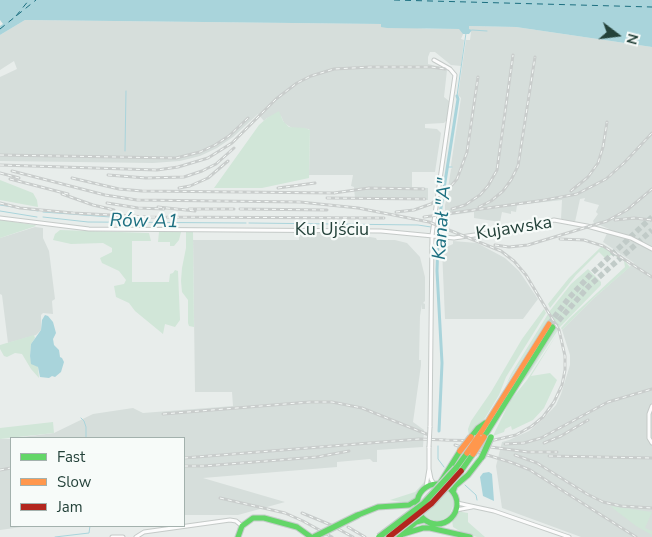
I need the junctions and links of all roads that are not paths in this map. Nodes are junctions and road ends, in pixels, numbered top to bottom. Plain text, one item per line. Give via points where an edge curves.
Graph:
1 (434, 60) dead end
2 (0, 218) edge
3 (436, 236) junction
4 (652, 249) edge
5 (652, 406) edge
6 (481, 437) junction
7 (652, 443) edge
8 (429, 469) junction
9 (458, 469) junction
10 (436, 484) junction
11 (426, 486) junction
12 (453, 492) junction
13 (417, 500) junction
14 (456, 506) junction
15 (472, 507) junction
16 (424, 520) junction
17 (445, 522) junction
18 (185, 526) edge
19 (242, 526) junction
20 (180, 527) edge
21 (451, 532) junction
22 (463, 535) junction
23 (138, 536) edge
24 (401, 536) edge
25 (112, 537) edge
26 (123, 537) edge
27 (238, 537) edge
28 (312, 537) edge
29 (379, 537) edge
30 (389, 537) edge
31 (470, 537) edge
32 (569, 537) edge

1 - 3 street via 450,69 455,76 433,227
2 - 3 street, Ku Ujściu via 89,229 381,231
3 - 4 street, Kujawska via 458,237 554,220 624,236
3 - 8 street, bridge
5 - 7 street via 649,414
6 - 6 main road via 495,419 551,326 487,422
6 - 9 main road, bridge
6 - 10 main road, bridge via 460,451
6 - 12 main road, bridge via 482,456
8 - 10 street
8 - 11 street
9 - 29 main road, bridge via 423,504
9 - 30 main road, bridge via 432,503
10 - 11 main road
10 - 12 main road
11 - 13 main road
12 - 14 main road
13 - 16 main road via 418,511
13 - 28 main road, bridge via 409,505 378,507
14 - 15 street
14 - 15 street
14 - 17 main road
15 - 32 street
16 - 17 main road
16 - 24 main road via 416,522
17 - 21 main road
17 - 22 main road
18 - 19 street via 230,520
19 - 27 main road
19 - 28 main road via 253,518 264,518 297,527
20 - 23 street via 144,532
21 - 22 main road
21 - 24 main road via 423,528
22 - 31 main road
25 - 26 street

